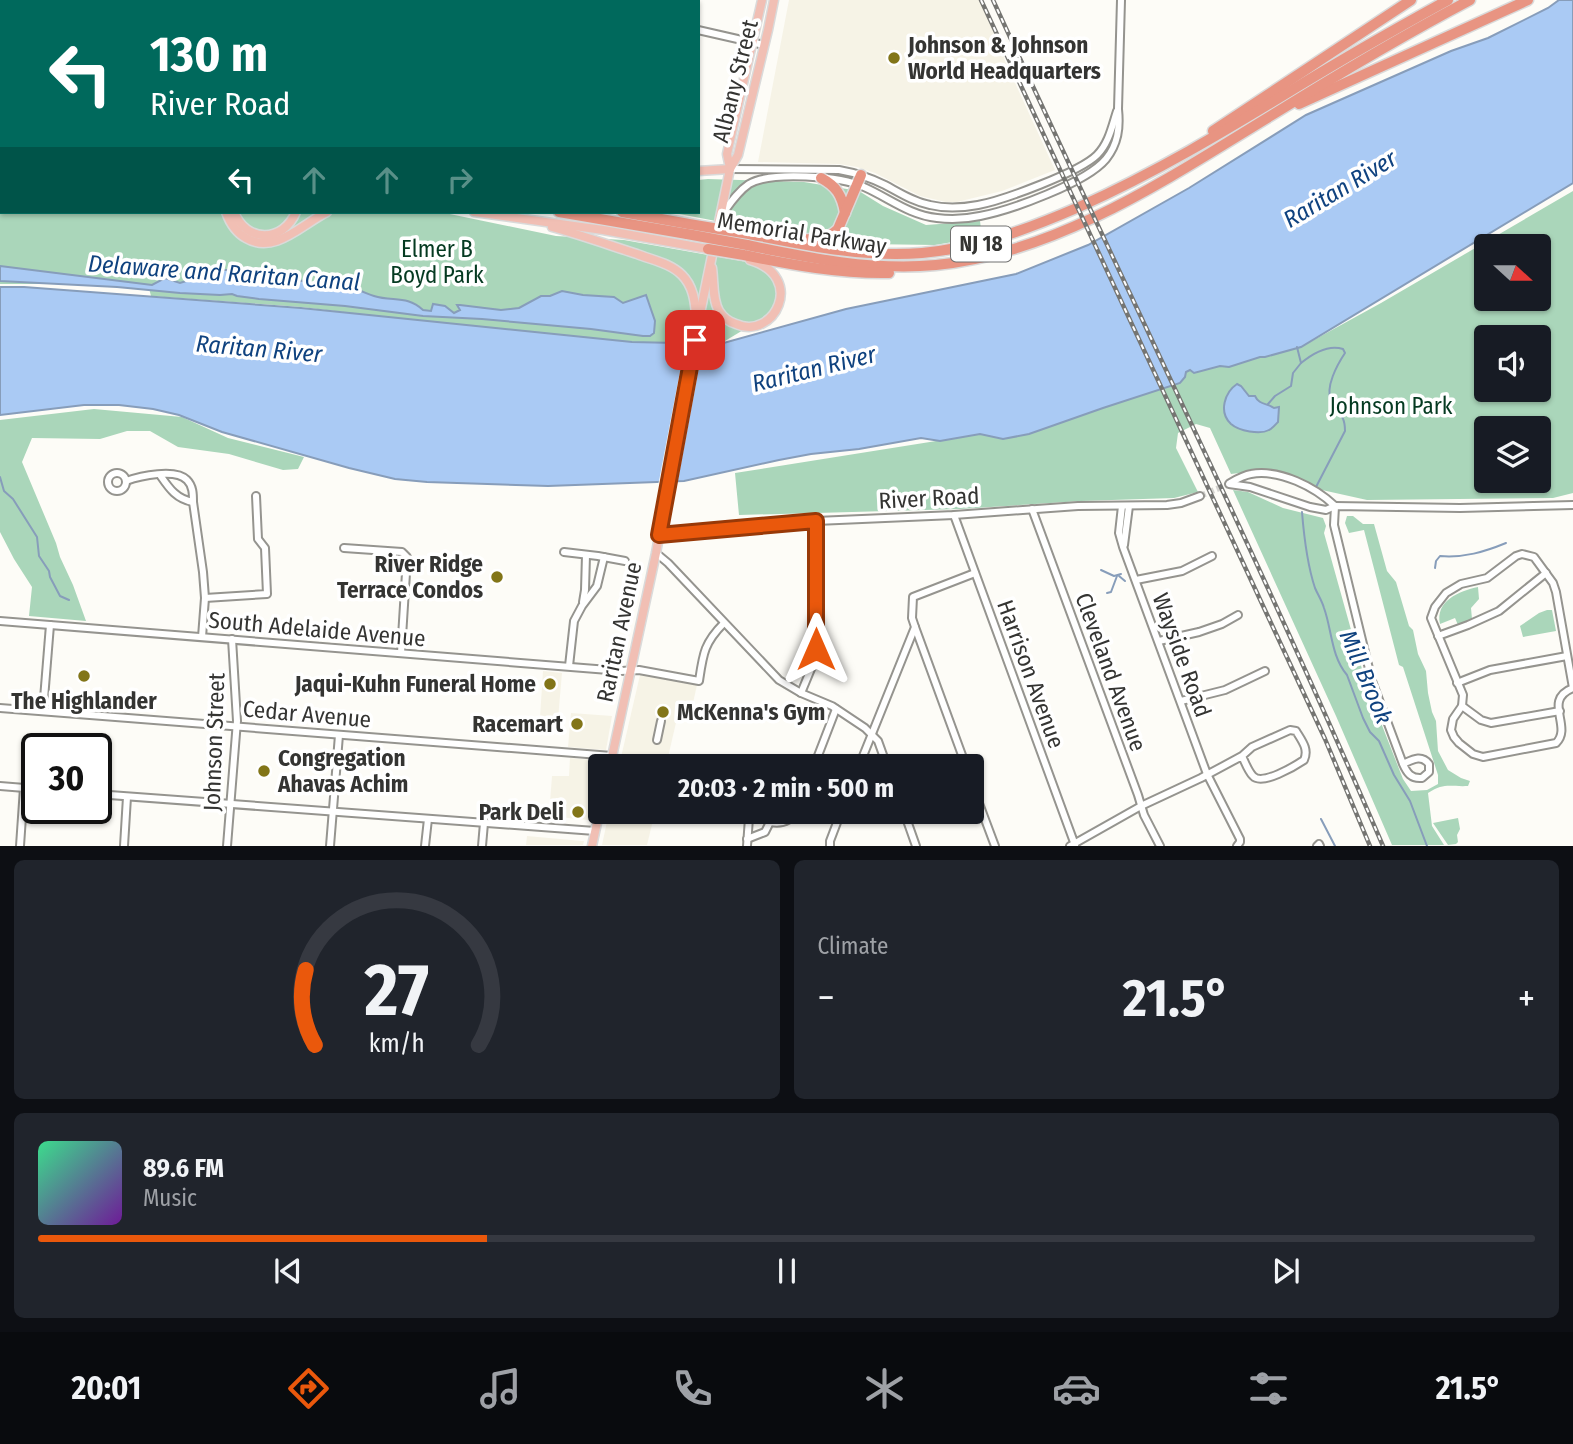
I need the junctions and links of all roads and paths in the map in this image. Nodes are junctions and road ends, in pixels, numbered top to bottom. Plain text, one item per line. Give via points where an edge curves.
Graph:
1 (762, 0) edge
2 (774, 0) edge
3 (1121, 0) edge
4 (1411, 0) edge
5 (1448, 0) edge
6 (1470, 0) edge
7 (1528, 0) edge
8 (700, 30) edge
9 (752, 42) junction
10 (764, 45) junction
11 (1118, 109) junction
12 (1260, 122) junction
13 (1172, 162) junction
14 (730, 169) junction
15 (700, 171) edge
16 (821, 178) junction
17 (859, 179) junction
18 (227, 214) edge
19 (235, 214) edge
20 (295, 214) edge
21 (324, 214) edge
22 (489, 214) edge
23 (574, 214) edge
24 (630, 214) edge
25 (845, 215) junction
26 (512, 217) junction
27 (720, 217) junction
28 (688, 229) junction
29 (774, 239) junction
30 (746, 248) junction
31 (710, 253) junction
32 (697, 328) junction
33 (160, 475) junction
34 (178, 475) junction
35 (126, 481) dead end
36 (169, 488) junction
37 (256, 496) dead end
38 (1200, 496) tunnel mouth
39 (192, 502) junction
40 (1125, 506) junction
41 (1335, 506) junction
42 (1573, 507) edge
43 (1032, 509) junction
44 (954, 514) junction
45 (816, 521) junction
46 (659, 535) junction
47 (344, 548) dead end
48 (564, 552) dead end
49 (656, 553) junction
50 (586, 555) junction
51 (1212, 556) dead end
52 (604, 557) junction
53 (625, 561) dead end
54 (975, 573) junction
55 (1546, 573) junction
56 (1136, 580) junction
57 (205, 598) junction
58 (582, 606) junction
59 (1238, 615) dead end
60 (0, 621) edge
61 (724, 623) junction
62 (50, 625) junction
63 (915, 627) junction
64 (1438, 636) junction
65 (202, 637) junction
66 (232, 639) junction
67 (1159, 641) junction
68 (401, 653) junction
69 (1567, 656) junction
70 (569, 666) junction
71 (631, 670) junction
72 (1265, 671) dead end
73 (1457, 683) junction
74 (1573, 688) edge
75 (801, 693) junction
76 (1181, 701) junction
77 (1462, 706) junction
78 (0, 708) edge
79 (836, 709) junction
80 (43, 711) junction
81 (1560, 711) junction
82 (661, 721) dead end
83 (236, 726) junction
84 (339, 735) junction
85 (872, 735) junction
86 (657, 740) dead end
87 (588, 754) edge
88 (612, 754) edge
89 (819, 754) edge
90 (864, 754) edge
91 (883, 754) edge
92 (962, 754) edge
93 (1241, 756) junction
94 (1403, 764) dead end
95 (1207, 775) junction
96 (0, 786) edge
97 (21, 788) edge
98 (112, 795) edge
99 (127, 796) junction
100 (230, 804) junction
101 (1141, 806) junction
102 (333, 811) junction
103 (984, 816) edge
104 (428, 819) junction
105 (484, 823) junction
106 (21, 824) edge
107 (597, 824) edge
108 (748, 824) edge
109 (769, 824) edge
110 (837, 824) edge
111 (908, 824) edge
112 (595, 831) junction
113 (835, 832) junction
114 (747, 842) edge
115 (20, 845) edge
116 (124, 845) edge
117 (227, 845) edge
118 (330, 845) edge
119 (425, 845) edge
120 (482, 845) edge
121 (592, 845) edge
122 (831, 845) edge
123 (838, 845) edge
124 (916, 845) edge
125 (995, 845) edge
126 (1073, 845) edge
127 (1160, 845) edge
128 (1237, 845) edge

1 - 9 main road, Albany Street
2 - 10 main road, Albany Street
3 - 11 street
4 - 13 highway
5 - 13 highway, NJ 18
6 - 12 highway, NJ 18
7 - 12 highway
8 - 9 street
9 - 10 street
9 - 14 main road, Albany Street via 727,154
10 - 14 main road, Albany Street via 738,155
11 - 17 street via 1107,143 1095,158 982,204 952,208 925,204
11 - 17 street via 1117,137 1100,166 1059,189 995,212 961,219 930,217 905,209
12 - 30 highway, Memorial Parkway / NJ 18 via 1137,195 1074,226 962,262 892,267
13 - 29 highway, Memorial Parkway / NJ 18 via 1040,223 957,249 874,253
14 - 15 main road
14 - 17 street via 833,169
14 - 27 main road, Albany Street
16 - 17 street
16 - 25 highway via 839,192
16 - 27 street via 753,182
17 - 25 highway
18 - 21 main road via 241,234 264,243 283,239
19 - 20 main road via 245,228 267,235 285,229
22 - 26 main road
23 - 28 highway, Memorial Parkway / NJ 18
24 - 28 highway, Memorial Parkway / NJ 18
25 - 29 highway via 835,232 824,238
26 - 31 main road
26 - 32 main road via 584,236 675,270 692,290
27 - 31 main road, Albany Street
28 - 30 highway, Memorial Parkway / NJ 18, bridge
29 - 30 highway, Memorial Parkway / NJ 18
30 - 31 highway, bridge
30 - 31 main road via 776,276 781,289 774,314 750,327 732,323 719,310
31 - 32 main road, Albany Street
32 - 46 main road, Raritan Avenue
33 - 34 street
33 - 35 street
33 - 36 street
34 - 36 street
34 - 39 street via 187,480
36 - 39 street
37 - 57 street via 267,594
38 - 40 street, River Road via 1167,505
39 - 57 street
40 - 43 street, River Road
40 - 56 street, Wayside Road via 1119,533
41 - 41 street via 1302,484 1271,474 1250,474 1229,484 1310,507 1326,510
41 - 42 street
41 - 94 street via 1334,525 1373,681
43 - 44 street, River Road
43 - 101 street, Cleveland Avenue
44 - 45 street, River Road
44 - 54 street, Harrison Avenue
45 - 46 street, River Road
45 - 75 street via 816,649
46 - 49 main road, Raritan Avenue
47 - 68 street via 402,552 407,557
48 - 50 street
49 - 61 street
49 - 71 main road, Raritan Avenue
50 - 52 street
50 - 58 street
51 - 56 street via 1182,571
52 - 53 street
52 - 58 street via 597,586
54 - 63 street via 913,597
54 - 126 street, Harrison Avenue
55 - 64 street via 1499,611
55 - 64 street via 1534,558 1522,554 1487,578 1461,584 1435,607 1431,618
55 - 69 street via 1556,592
56 - 67 street, Wayside Road
57 - 65 street
58 - 70 street via 573,627
59 - 67 street via 1199,632
60 - 62 street, South Adelaide Avenue
61 - 71 street, South Adelaide Avenue via 706,645 699,681
61 - 75 street via 779,680
62 - 65 street, South Adelaide Avenue
62 - 80 street
63 - 85 street
63 - 92 street
64 - 73 street
65 - 66 street, South Adelaide Avenue
66 - 68 street, South Adelaide Avenue
66 - 83 street, Johnson Street
67 - 76 street, Wayside Road
68 - 70 street, South Adelaide Avenue
69 - 73 street via 1490,670
69 - 74 street
70 - 71 street, South Adelaide Avenue
71 - 88 main road, Raritan Avenue
72 - 76 street via 1225,690
73 - 77 street
74 - 81 street via 1560,698
75 - 79 street
76 - 95 street, Wayside Road
77 - 81 street via 1490,723
77 - 81 street via 1451,730 1459,743 1483,757 1559,741 1564,731
78 - 80 street, Cedar Avenue
79 - 85 street
79 - 89 street
80 - 83 street, Cedar Avenue
82 - 86 street
83 - 84 street, Cedar Avenue
83 - 100 street, Johnson Street
84 - 87 street, Cedar Avenue
84 - 102 street
85 - 90 street
85 - 91 street
93 - 93 street via 1256,779 1266,779 1304,760 1307,753 1296,731 1290,730
93 - 95 street
95 - 101 street
95 - 128 street, Wayside Road via 1240,839
96 - 97 street
98 - 99 street
99 - 100 street
99 - 116 street
100 - 102 street
100 - 117 street, Johnson Street
101 - 126 street
101 - 127 street, Cleveland Avenue
102 - 104 street
102 - 118 street
103 - 125 street
104 - 105 street
104 - 119 street
105 - 112 street
105 - 120 street
106 - 115 street
107 - 112 main road
108 - 114 street
109 - 114 street via 765,832
110 - 113 street
111 - 124 street
112 - 121 main road
113 - 122 street
113 - 123 street

